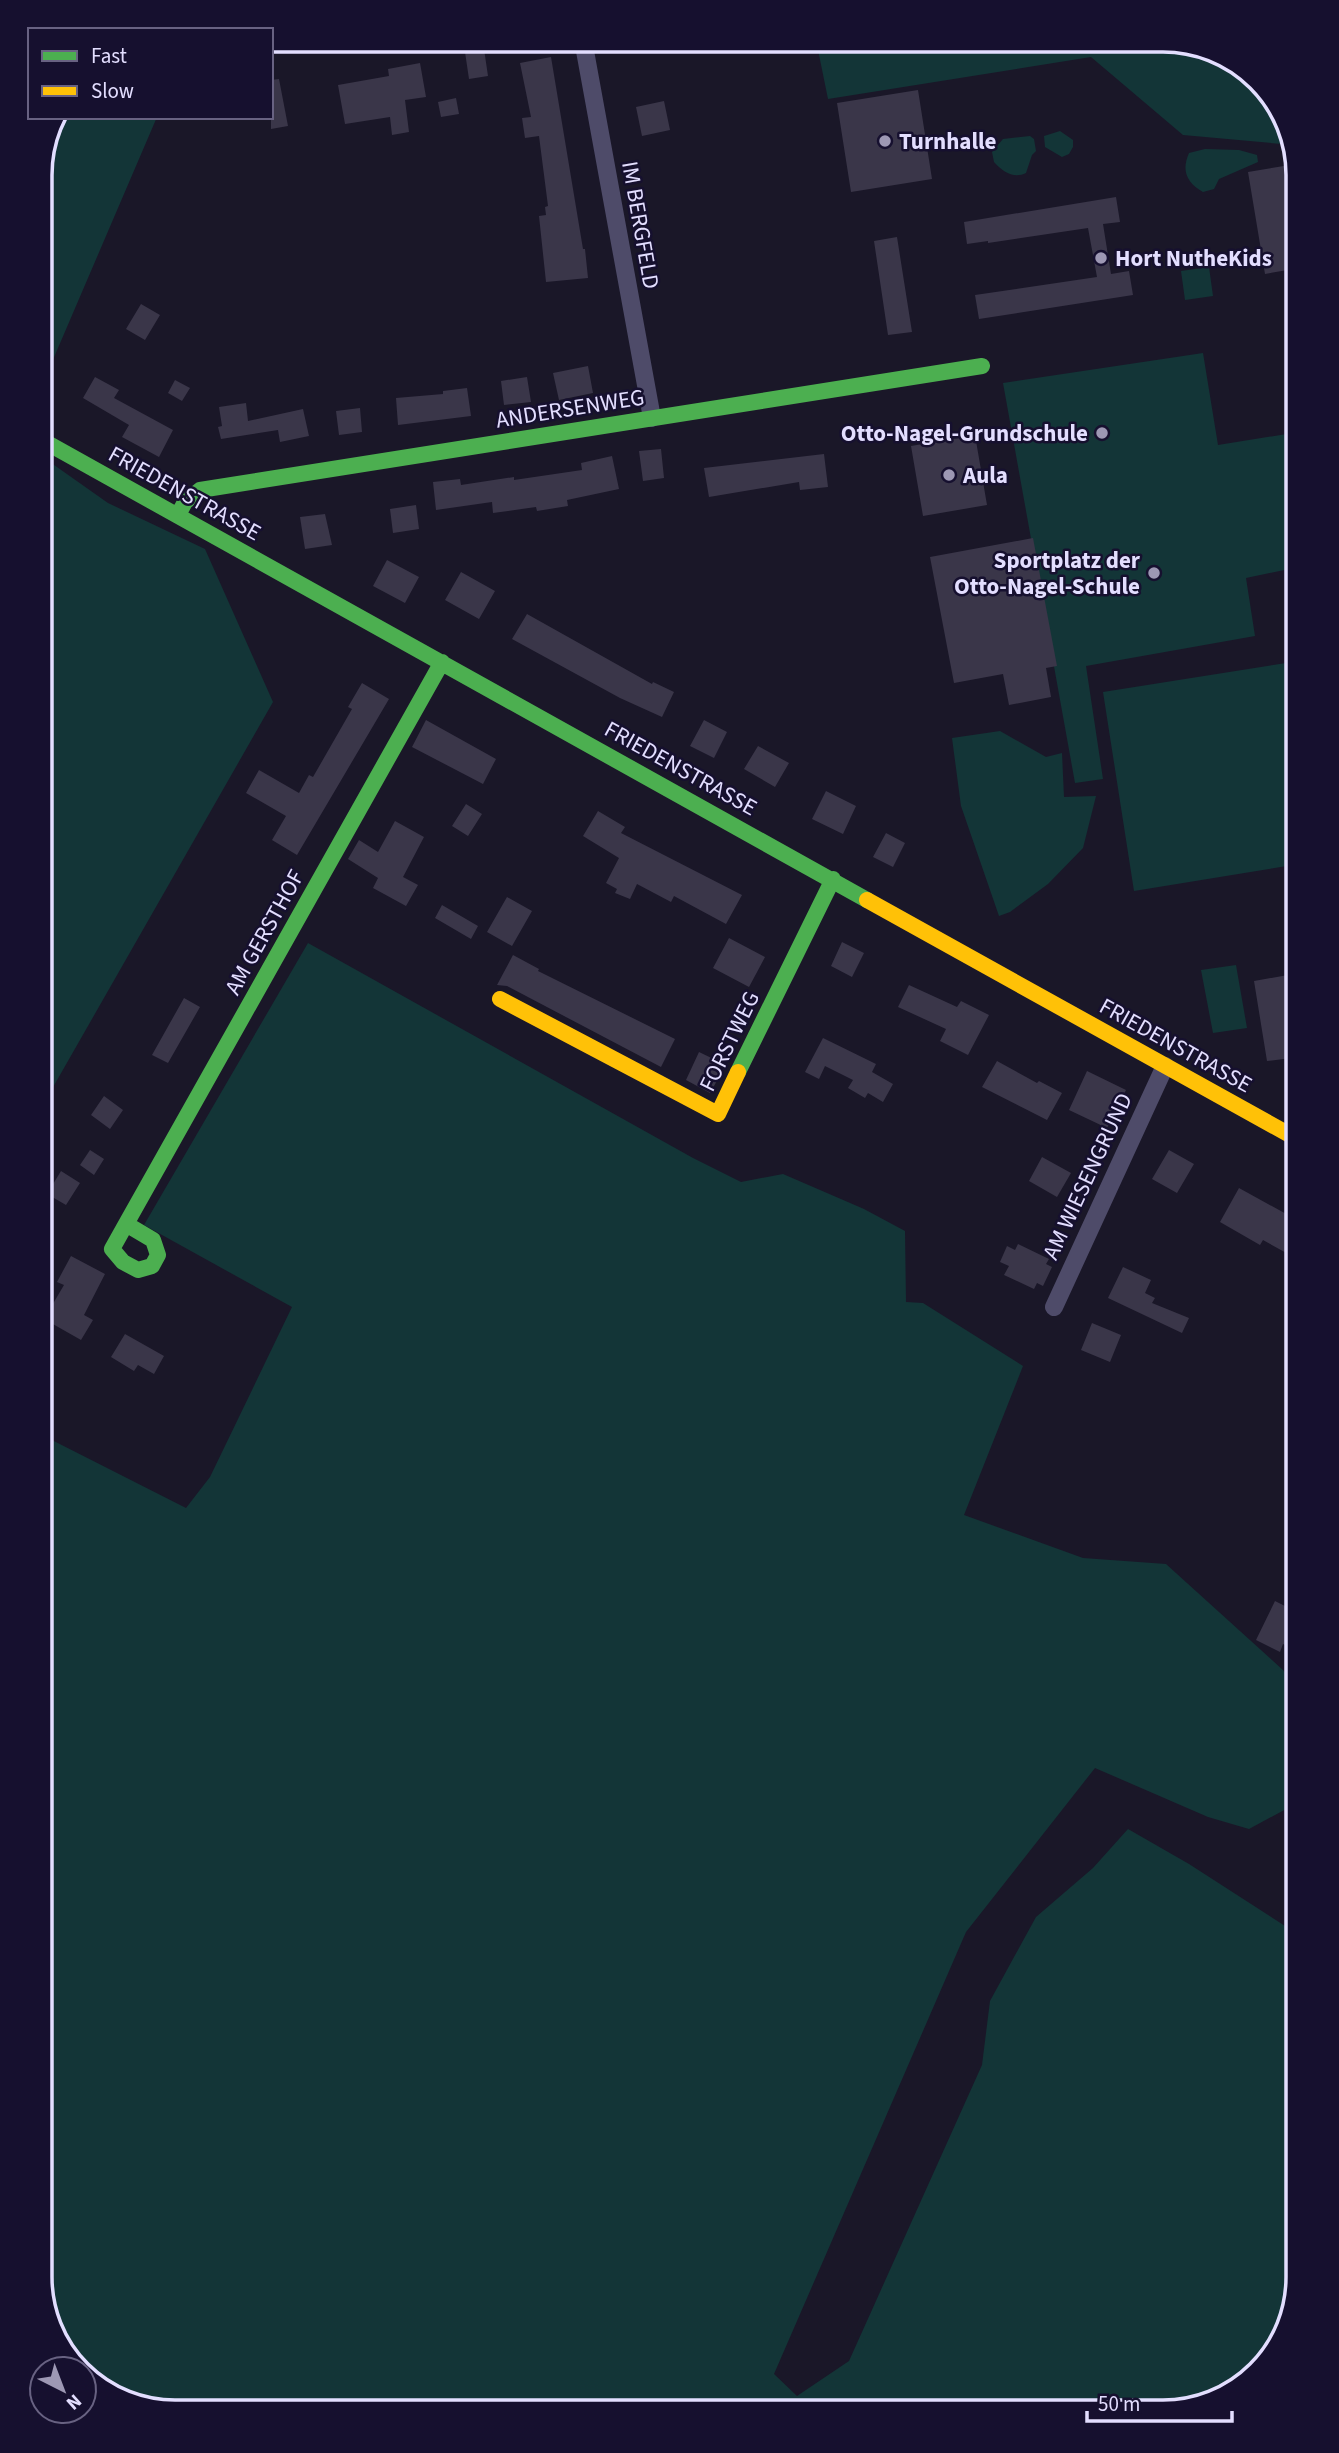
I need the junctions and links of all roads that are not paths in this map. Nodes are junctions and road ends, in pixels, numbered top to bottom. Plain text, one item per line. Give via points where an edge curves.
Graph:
1 (585, 53) edge
2 (982, 366) dead end
3 (652, 418) junction
4 (53, 446) edge
5 (178, 515) junction
6 (442, 662) junction
7 (834, 879) junction
8 (500, 999) dead end
9 (1166, 1066) junction
10 (1286, 1133) edge
11 (126, 1224) dead end
12 (1054, 1307) dead end

1 - 3 street, IM BERGFELD
2 - 3 street, ANDERSENWEG
3 - 5 street, ANDERSENWEG via 200,489
4 - 5 street, FRIEDENSTRASSE
5 - 6 street, FRIEDENSTRASSE
6 - 7 street, FRIEDENSTRASSE
6 - 11 street, AM GERSTHOF
7 - 8 street, FORSTWEG via 718,1114
7 - 9 street, FRIEDENSTRASSE
9 - 10 street, FRIEDENSTRASSE
9 - 12 street, AM WIESENGRUND

